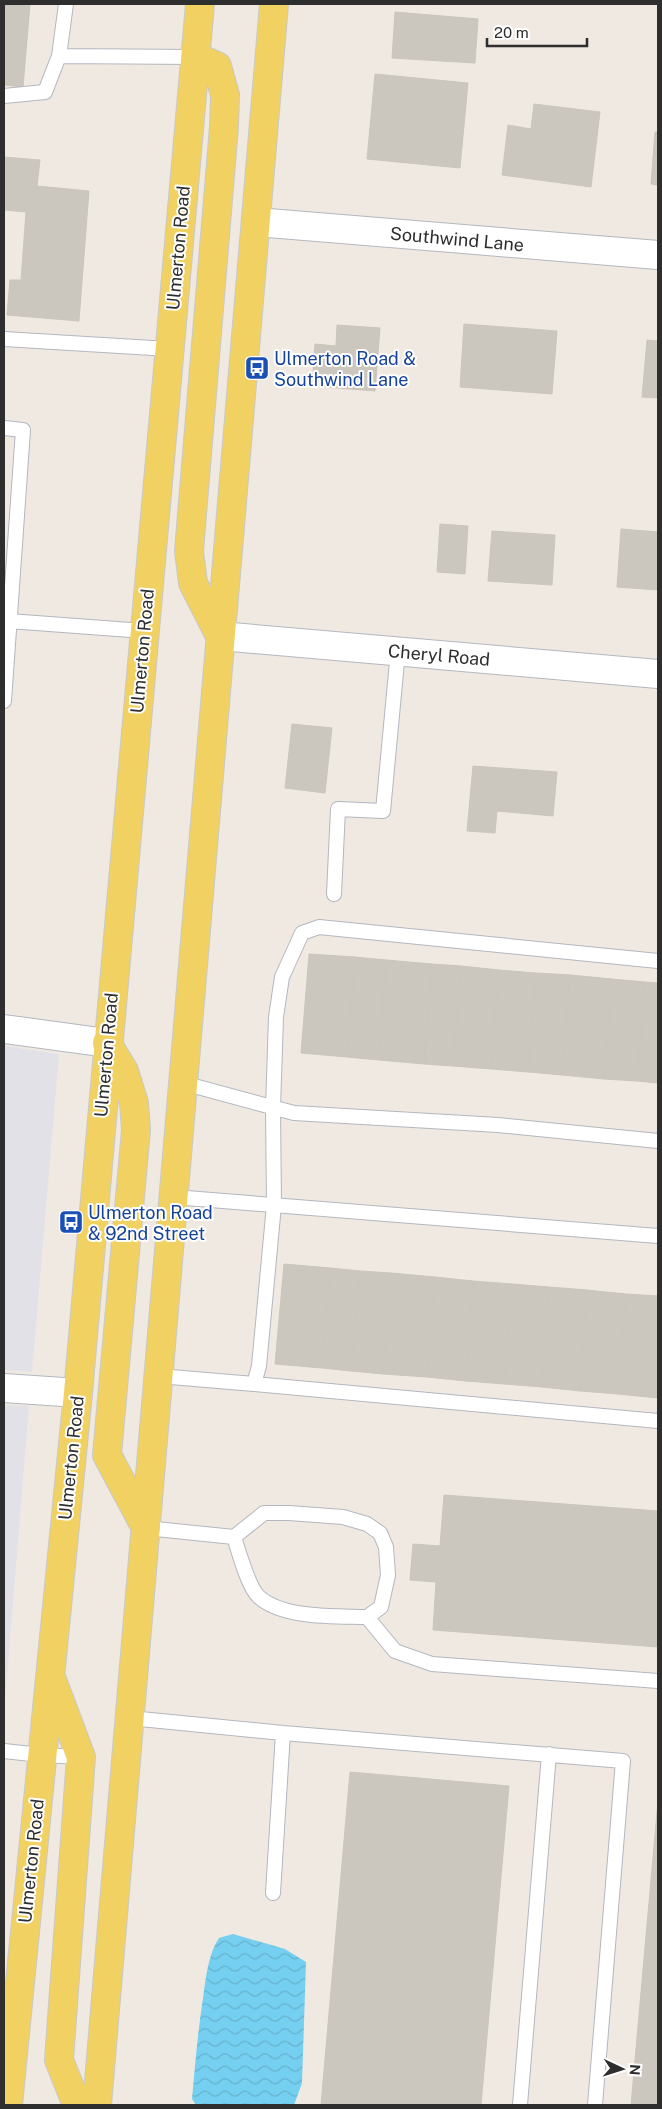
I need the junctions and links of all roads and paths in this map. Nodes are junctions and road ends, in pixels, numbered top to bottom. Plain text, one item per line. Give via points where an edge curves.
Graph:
1 (66, 4) edge
2 (200, 4) edge
3 (274, 4) edge
4 (59, 56) junction
5 (196, 57) junction
6 (4, 96) edge
7 (256, 222) junction
8 (658, 255) edge
9 (4, 339) edge
10 (169, 349) junction
11 (4, 428) edge
12 (10, 622) junction
13 (144, 631) junction
14 (220, 636) junction
15 (398, 651) junction
16 (658, 674) edge
17 (4, 701) edge
18 (334, 894) dead end
19 (658, 961) edge
20 (4, 1029) edge
21 (107, 1043) junction
22 (183, 1083) junction
23 (273, 1108) junction
24 (658, 1141) edge
25 (174, 1197) junction
26 (274, 1205) junction
27 (658, 1236) edge
28 (159, 1376) junction
29 (254, 1384) junction
30 (4, 1388) edge
31 (78, 1393) junction
32 (658, 1421) edge
33 (146, 1528) junction
34 (234, 1537) junction
35 (367, 1617) junction
36 (49, 1674) junction
37 (658, 1681) edge
38 (130, 1718) junction
39 (283, 1732) junction
40 (4, 1751) edge
41 (549, 1754) junction
42 (42, 1755) junction
43 (81, 1757) junction
44 (273, 1893) dead end
45 (8, 2105) edge
46 (77, 2105) edge
47 (97, 2105) edge
48 (520, 2105) edge
49 (594, 2105) edge

1 - 4 lane
2 - 5 main road, Ulmerton Road
3 - 7 main road
4 - 5 lane
4 - 6 lane via 45,92
5 - 10 main road, Ulmerton Road
5 - 14 main road via 217,66 224,95 189,551 193,583
7 - 8 street, Southwind Lane
7 - 14 main road
9 - 10 lane
10 - 13 main road, Ulmerton Road
11 - 12 lane via 23,430
12 - 13 lane
12 - 17 lane
13 - 21 main road, Ulmerton Road
14 - 15 street, Cheryl Road
14 - 22 main road
15 - 16 street, Cheryl Road
15 - 18 lane via 383,811 338,809
19 - 23 lane via 319,927 302,933 282,977 278,1001
20 - 21 street
21 - 31 main road, Ulmerton Road
21 - 33 main road via 124,1071 134,1103 136,1130 107,1455
22 - 23 lane
22 - 25 main road
23 - 24 lane via 294,1113 498,1125
23 - 26 lane
25 - 26 lane
25 - 28 main road
26 - 27 lane
26 - 29 lane
28 - 29 lane
28 - 33 main road
29 - 32 lane
30 - 31 street
31 - 36 main road, Ulmerton Road
33 - 34 lane
33 - 38 main road
34 - 35 lane via 258,1596 277,1607 309,1615
34 - 35 lane via 264,1513 343,1517 366,1524 380,1533 386,1547 388,1574 381,1606
35 - 37 lane via 395,1651 432,1664
36 - 42 main road, Ulmerton Road
36 - 43 main road
38 - 39 lane
38 - 47 main road
39 - 41 lane
39 - 44 lane
40 - 42 lane
41 - 48 lane
41 - 49 lane via 623,1761
42 - 43 lane
42 - 45 main road, Ulmerton Road
43 - 46 main road via 60,2060

